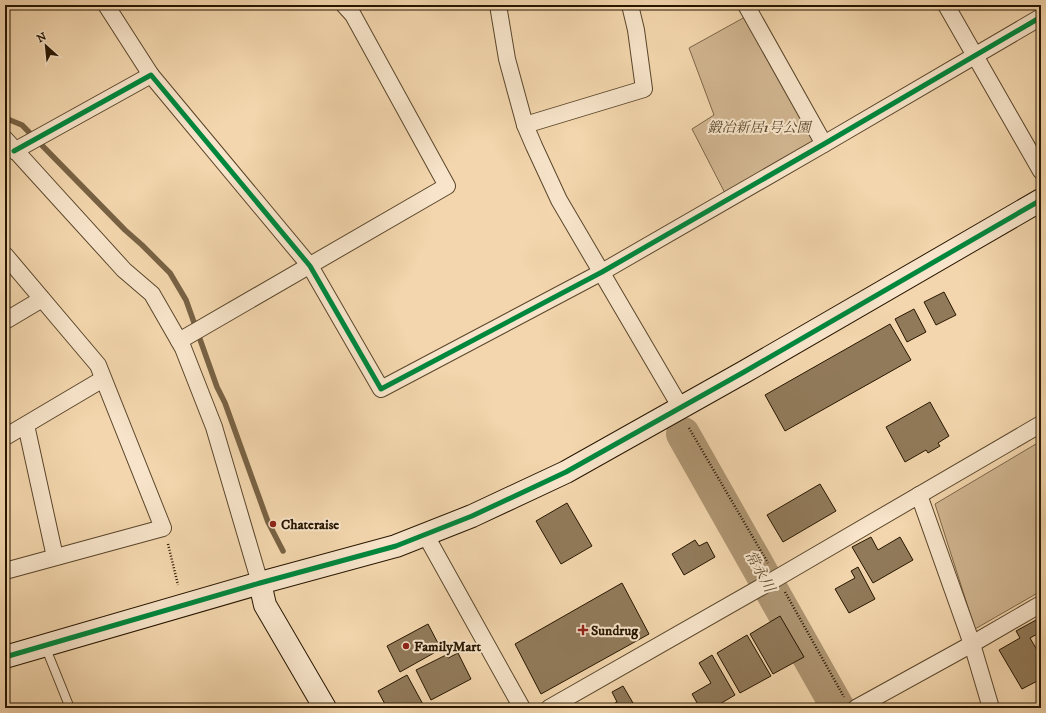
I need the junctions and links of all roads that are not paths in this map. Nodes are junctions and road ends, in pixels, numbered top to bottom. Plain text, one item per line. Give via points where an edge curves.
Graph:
1 (106, 5) edge
2 (344, 5) edge
3 (498, 5) edge
4 (630, 5) edge
5 (746, 5) edge
6 (946, 5) edge
7 (1041, 18) edge
8 (976, 55) junction
9 (151, 75) junction
10 (525, 125) junction
11 (824, 144) junction
12 (10, 145) edge
13 (1041, 171) edge
14 (1041, 200) edge
15 (5, 255) edge
16 (310, 266) junction
17 (602, 272) junction
18 (42, 299) junction
19 (5, 322) edge
20 (179, 341) junction
21 (103, 379) junction
22 (681, 408) junction
23 (1041, 424) edge
24 (26, 425) junction
25 (5, 438) edge
26 (919, 495) junction
27 (425, 534) junction
28 (55, 557) junction
29 (5, 571) edge
30 (260, 583) junction
31 (1041, 604) edge
32 (972, 644) junction
33 (45, 645) junction
34 (5, 657) edge
35 (70, 708) edge
36 (326, 708) edge
37 (522, 708) edge
38 (549, 708) edge
39 (856, 708) edge
40 (991, 708) edge

1 - 9 street
2 - 16 street via 353,16 447,186
3 - 10 street via 507,59
4 - 10 street via 644,90
5 - 11 street
6 - 8 street
7 - 8 street
8 - 11 street
8 - 13 street
9 - 12 street
9 - 16 street
10 - 17 street via 559,200
11 - 17 street
12 - 20 street via 124,270 152,294
14 - 22 street
15 - 18 street
16 - 17 street via 381,389
16 - 20 street
17 - 22 street
18 - 19 street
18 - 21 street via 98,365
20 - 30 street via 214,427
21 - 24 street
21 - 28 street via 163,528
22 - 27 street via 566,472 472,516
23 - 26 street
24 - 25 street
24 - 28 street
26 - 32 street
26 - 38 street
27 - 30 street via 396,546
27 - 37 street
28 - 29 street
30 - 33 street
30 - 36 street via 266,605
31 - 32 street
32 - 39 street
32 - 40 street
33 - 34 street
33 - 35 lane

